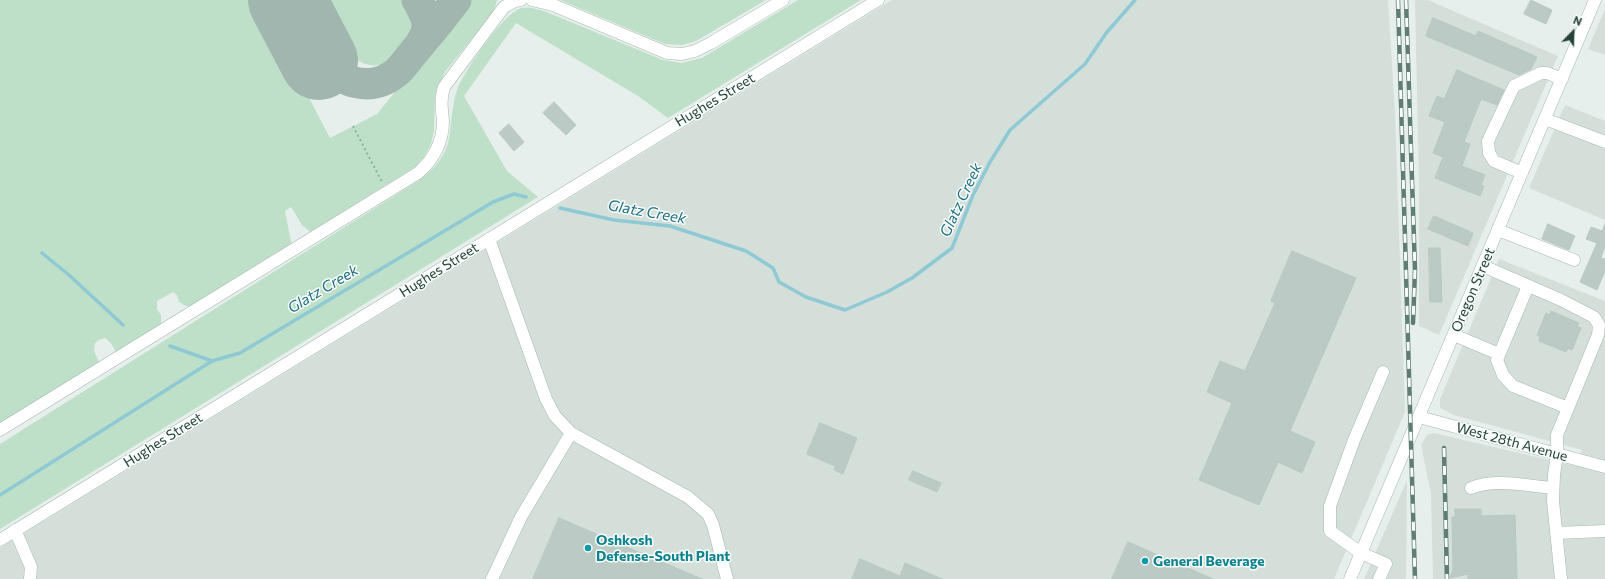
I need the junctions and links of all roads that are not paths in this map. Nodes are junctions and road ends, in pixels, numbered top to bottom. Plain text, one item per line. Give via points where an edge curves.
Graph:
1 (532, 0) edge
2 (783, 0) edge
3 (878, 0) edge
4 (1595, 0) edge
5 (514, 1) edge
6 (1562, 79) junction
7 (1545, 119) junction
8 (1605, 142) edge
9 (1522, 173) junction
10 (1498, 230) junction
11 (488, 239) junction
12 (1574, 260) dead end
13 (1483, 266) junction
14 (1528, 286) junction
15 (1454, 335) junction
16 (1500, 354) junction
17 (1383, 372) dead end
18 (1568, 408) junction
19 (1419, 417) junction
20 (0, 430) edge
21 (571, 433) junction
22 (1557, 454) junction
23 (1605, 467) edge
24 (1471, 488) dead end
25 (1553, 488) junction
26 (15, 530) junction
27 (1605, 531) edge
28 (1556, 533) junction
29 (0, 540) edge
30 (1361, 553) junction
31 (30, 579) edge
32 (492, 579) edge
33 (728, 579) edge
34 (1350, 579) edge
35 (1379, 579) edge
36 (1561, 579) edge

1 - 2 street via 553,5 667,53 682,54 695,52
3 - 11 street, Hughes Street
4 - 6 street, Oregon Street
5 - 20 street via 504,7 444,87 441,102 443,132 436,154 429,164
6 - 7 street, Oregon Street
6 - 9 street via 1541,73 1514,86 1488,141 1488,153 1494,162
7 - 8 street
7 - 9 street, Oregon Street
9 - 10 street, Oregon Street
10 - 12 street
10 - 13 street, Oregon Street
11 - 21 street via 546,399 555,416
11 - 26 street, Hughes Street
13 - 14 street
13 - 15 street, Oregon Street
14 - 16 street
14 - 18 street via 1594,317 1599,325 1598,335
15 - 16 street
15 - 19 street, Oregon Street
16 - 18 street via 1497,360 1503,376 1513,386
17 - 30 street via 1330,506 1330,531
18 - 22 street via 1557,435
19 - 22 street, West 28th Avenue
19 - 30 street, Oregon Street
21 - 32 street via 521,517
21 - 33 street via 688,497 708,514
22 - 23 street, West 28th Avenue
22 - 25 street
24 - 25 street via 1482,483 1498,483
25 - 28 street
26 - 29 street, Hughes Street
26 - 31 street via 31,567
27 - 28 street
28 - 36 street
30 - 34 street, Oregon Street
30 - 35 street via 1386,564

